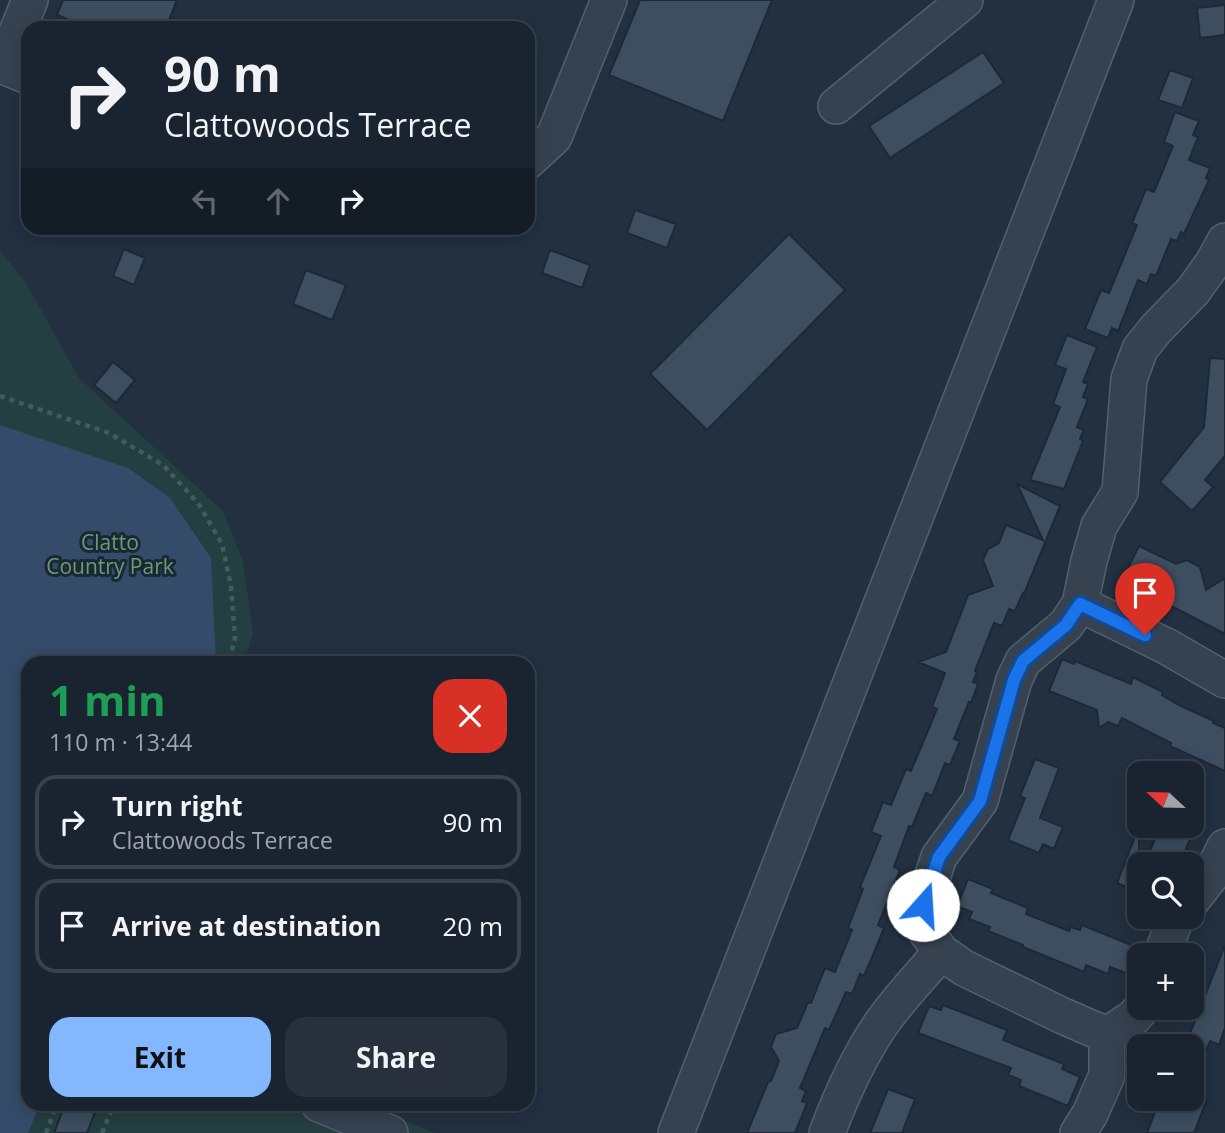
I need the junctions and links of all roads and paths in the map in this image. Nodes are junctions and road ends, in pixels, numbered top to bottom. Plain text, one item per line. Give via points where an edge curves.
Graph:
1 (30, 0) edge
2 (609, 0) edge
3 (965, 0) edge
4 (1116, 0) edge
5 (21, 21) edge
6 (21, 22) edge
7 (21, 73) edge
8 (836, 106) dead end
9 (535, 155) edge
10 (1225, 241) edge
11 (0, 396) edge
12 (1080, 604) junction
13 (231, 656) edge
14 (1225, 680) edge
15 (1225, 847) edge
16 (1204, 885) edge
17 (941, 952) junction
18 (1130, 1020) edge
19 (1107, 1035) junction
20 (54, 1111) edge
21 (111, 1111) edge
22 (336, 1111) edge
23 (46, 1133) edge
24 (102, 1133) edge
25 (390, 1133) edge
26 (676, 1133) edge
27 (827, 1133) edge
28 (1078, 1133) edge

1 - 5 street
2 - 9 street via 554,137
3 - 8 street
4 - 26 street
6 - 7 street via 3,66
10 - 12 street via 1193,291 1140,349 1129,379 1120,492 1099,526
11 - 13 path via 109,433 163,465 198,503 222,544 236,638
12 - 14 street
12 - 17 street via 1066,625 1023,661 980,801 939,857 923,905 926,931
15 - 16 street
17 - 19 street via 964,968
17 - 27 street via 880,1025 842,1094
18 - 19 street
19 - 28 street via 1107,1075
20 - 23 path
21 - 24 path
22 - 25 street

